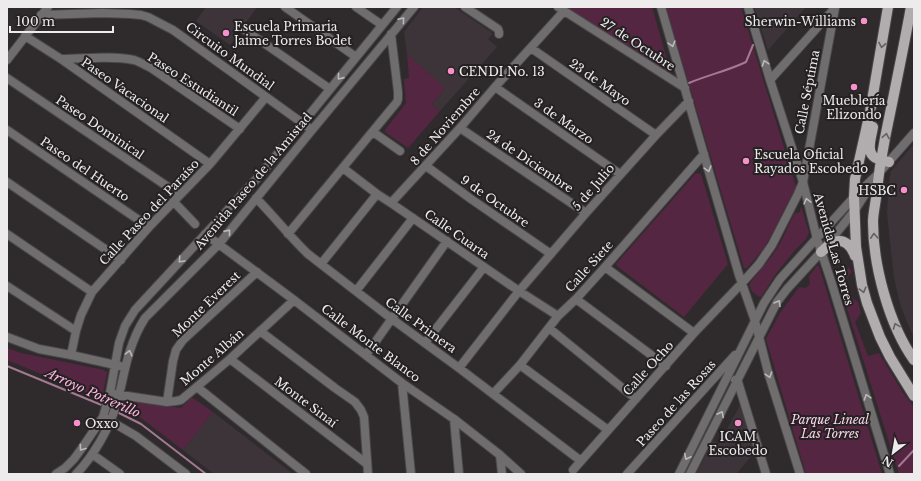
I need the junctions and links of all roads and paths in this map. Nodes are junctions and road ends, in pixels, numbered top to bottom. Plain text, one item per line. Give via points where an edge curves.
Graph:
1 (48, 7) edge
2 (285, 7) edge
3 (356, 7) edge
4 (397, 7) edge
5 (414, 7) edge
6 (465, 7) edge
7 (661, 7) edge
8 (748, 7) edge
9 (888, 7) edge
10 (911, 7) edge
11 (835, 8) edge
12 (561, 9) edge
13 (104, 10) edge
14 (41, 15) junction
15 (382, 25) junction
16 (245, 30) dead end
17 (391, 34) junction
18 (498, 34) dead end
19 (25, 36) junction
20 (531, 48) junction
21 (356, 57) junction
22 (61, 59) junction
23 (7, 60) edge
24 (7, 78) edge
25 (770, 80) junction
26 (495, 87) junction
27 (685, 88) junction
28 (330, 89) junction
29 (266, 97) junction
30 (689, 101) junction
31 (870, 112) junction
32 (302, 122) junction
33 (460, 128) junction
34 (240, 129) junction
35 (7, 130) edge
36 (312, 130) junction
37 (374, 132) junction
38 (914, 133) edge
39 (656, 135) junction
40 (400, 151) dead end
41 (704, 154) junction
42 (885, 161) junction
43 (210, 164) junction
44 (426, 166) junction
45 (343, 168) junction
46 (620, 174) junction
47 (878, 174) junction
48 (7, 182) edge
49 (803, 182) junction
50 (377, 194) junction
51 (180, 195) junction
52 (854, 197) junction
53 (256, 198) junction
54 (174, 202) junction
55 (392, 203) junction
56 (855, 210) junction
57 (586, 213) junction
58 (413, 218) junction
59 (195, 224) dead end
60 (149, 228) junction
61 (7, 234) edge
62 (205, 234) junction
63 (288, 234) junction
64 (817, 239) junction
65 (447, 241) junction
66 (219, 244) junction
67 (821, 252) junction
68 (551, 254) junction
69 (121, 260) junction
70 (321, 264) junction
71 (484, 267) junction
72 (605, 267) junction
73 (257, 272) junction
74 (860, 272) junction
75 (742, 283) junction
76 (7, 286) edge
77 (356, 291) junction
78 (519, 291) junction
79 (92, 292) junction
80 (576, 299) junction
81 (294, 300) junction
82 (558, 316) junction
83 (392, 319) junction
84 (755, 321) junction
85 (549, 328) junction
86 (76, 331) junction
87 (260, 331) junction
88 (694, 333) junction
89 (7, 337) edge
90 (759, 337) junction
91 (425, 343) junction
92 (742, 348) junction
93 (71, 355) junction
94 (366, 355) junction
95 (230, 359) junction
96 (914, 360) edge
97 (116, 365) junction
98 (520, 365) junction
99 (666, 366) junction
100 (125, 367) junction
101 (459, 368) junction
102 (728, 376) junction
103 (738, 382) junction
104 (402, 383) junction
105 (197, 387) junction
106 (493, 394) junction
107 (119, 395) junction
108 (914, 396) edge
109 (109, 398) junction
110 (636, 399) junction
111 (167, 402) junction
112 (104, 414) junction
113 (112, 418) junction
114 (454, 419) junction
115 (608, 430) junction
116 (92, 454) junction
117 (500, 455) junction
118 (581, 461) junction
119 (367, 464) junction
120 (573, 470) dead end
121 (56, 474) edge
122 (76, 474) edge
123 (120, 474) edge
124 (186, 474) edge
125 (306, 474) edge
126 (368, 474) edge
127 (411, 474) edge
128 (459, 474) edge
129 (502, 474) edge
130 (521, 474) edge
131 (627, 474) edge
132 (679, 474) edge
133 (690, 474) edge
134 (766, 474) edge
135 (800, 474) edge
136 (890, 474) edge

1 - 14 street
2 - 21 street
3 - 15 street
4 - 15 street, Avenida Paseo de la Amistad
17 -> 5 street, Avenida Paseo de la Amistad
6 - 18 street via 498,29
7 -> 27 street
25 -> 8 street, Avenida Las Torres
9 -> 31 main road
42 -> 10 main road
11 - 25 street
11 - 49 street, Calle Séptima
12 - 20 street, 8 de Noviembre
12 - 27 street, 27 de Octubre
13 - 14 street, Circuito Mundial
13 - 29 street, Circuito Mundial via 141,15 156,20
14 - 19 street
15 - 21 street, Avenida Paseo de la Amistad
16 - 28 street
17 - 36 street, Avenida Paseo de la Amistad
17 - 37 street via 398,99
19 - 22 street, Paseo Vacacional
19 - 23 street
20 - 26 street, 8 de Noviembre
20 - 39 street, 23 de Mayo
21 -> 28 street, Avenida Paseo de la Amistad
22 - 34 street, Paseo Estudiantil via 110,58 142,63
22 - 43 street, Paseo Vacacional
24 - 51 street, Paseo Dominical
25 - 49 street, Avenida Las Torres
26 - 33 street, 8 de Noviembre
26 - 46 street, 3 de Marzo
27 - 30 street
28 - 32 street, Avenida Paseo de la Amistad
29 - 32 street, Circuito Mundial
29 - 34 street, Calle Paseo del Paraíso
30 - 39 street, 5 de Julio
30 - 41 street
31 - 42 main road via 874,122 870,152 874,157
31 - 52 main road via 855,179
32 - 36 street, Circuito Mundial
32 - 62 street, Avenida Paseo de la Amistad via 261,174
33 - 44 street, 8 de Noviembre
33 - 57 street, 24 de Diciembre
34 - 43 street, Calle Paseo del Paraíso
35 - 60 street, Paseo del Huerto
36 - 53 street, Avenida Paseo de la Amistad
37 - 40 street
37 - 45 street
38 - 42 street
39 - 46 street, 5 de Julio
41 - 72 street, Calle Siete
41 -> 75 street
42 - 47 main road
43 - 51 street, Calle Paseo del Paraíso
44 - 55 street, 8 de Noviembre
44 - 68 street, 9 de Octubre
45 - 50 street, Calle Cuarta
45 - 63 street
46 - 57 street, 5 de Julio
47 - 52 street
47 - 56 street
96 -> 47 main road via 897,328 880,274 873,220
48 - 69 street
64 -> 49 street, Avenida Las Torres
49 - 75 street, Calle Séptima via 772,245
50 - 55 street, Calle Cuarta
50 - 70 street
51 - 54 street, Calle Paseo del Paraíso
52 - 56 main road
52 - 64 street
53 - 63 street, Calle Primera
66 -> 53 street, Avenida Paseo de la Amistad
54 - 59 street
54 - 60 street, Calle Paseo del Paraíso
55 - 58 street, Calle Cuarta
56 - 67 street
56 - 74 main road
57 - 68 street, 5 de Julio
58 - 65 street, Calle Cuarta
58 - 77 street
60 - 69 street, Calle Paseo del Paraíso
61 - 79 street
62 - 66 street, Calle Monte Blanco
62 -> 97 street, Avenida Paseo de la Amistad via 135,310 125,326 119,343
63 - 70 street, Calle Primera
64 - 67 street, Avenida Las Torres
64 - 84 street via 778,283
65 - 71 street, Calle Cuarta
65 - 83 street
66 - 73 street, Calle Monte Blanco
100 -> 66 street, Avenida Paseo de la Amistad via 131,346 145,318
67 - 74 main road via 834,242 847,243 853,250
90 -> 67 street via 777,302
136 -> 67 street, Avenida Las Torres
68 - 78 street, 5 de Julio
69 - 79 street, Calle Paseo del Paraíso
70 - 77 street, Calle Primera
71 - 78 street, Calle Cuarta
71 - 91 street
72 - 80 street, Calle Siete
72 - 88 street
73 - 81 street, Calle Monte Blanco
73 - 111 street, Monte Everest via 183,340 176,350
74 -> 108 main road via 866,299 880,336
75 - 84 street
75 - 88 street, Calle Ocho
76 - 86 street
77 - 83 street, Calle Primera
78 - 82 street, Calle Cuarta
78 - 101 street, 5 de Julio
79 - 86 street, Calle Paseo del Paraíso
80 - 82 street, Calle Siete
80 - 99 street
81 - 87 street, Monte Albán
81 - 94 street, Calle Monte Blanco
82 - 85 street, Calle Siete
83 - 91 street, Calle Primera
83 - 94 street
84 - 90 street
84 - 92 street
85 - 98 street, Calle Siete
85 - 110 street
86 - 93 street, Calle Paseo del Paraíso
87 - 95 street, Monte Albán
87 - 119 street via 355,402 364,418
88 - 99 street, Calle Ocho
89 - 93 street via 39,349
90 - 103 street
90 -> 135 street
91 - 101 street, Calle Primera
92 - 102 street
92 - 131 street, Paseo de las Rosas
93 - 97 street
94 - 104 street, Calle Monte Blanco
95 - 105 street, Monte Albán
95 - 119 street, Monte Sinaí
97 - 100 street
97 - 109 street, Avenida Paseo de la Amistad
98 - 106 street, Calle Siete
98 - 115 street
99 - 110 street, Calle Ocho
100 - 107 street, Avenida Paseo de la Amistad
101 - 106 street, Calle Primera
102 - 103 street
102 -> 132 street
133 -> 103 street
103 - 134 street
104 - 114 street, Calle Monte Blanco
104 - 127 street
105 - 111 street, Monte Albán via 181,400
105 - 125 street
106 - 118 street, Calle Primera
107 - 109 street, Monte Albán
107 - 111 street, Monte Albán
107 - 113 street, Avenida Paseo de la Amistad
109 - 112 street, Avenida Paseo de la Amistad
110 - 115 street, Calle Ocho
112 - 113 street
112 -> 121 street, Avenida Paseo de la Amistad via 74,459
113 - 116 street, Avenida Paseo de la Amistad
113 - 124 street
114 - 117 street, Calle Monte Blanco
114 - 128 street
115 - 118 street, Calle Ocho
116 - 122 street, Avenida Paseo de la Amistad
116 - 123 street
117 - 129 street
117 - 130 street, Calle Monte Blanco
118 - 120 street, Calle Ocho
119 - 126 street

